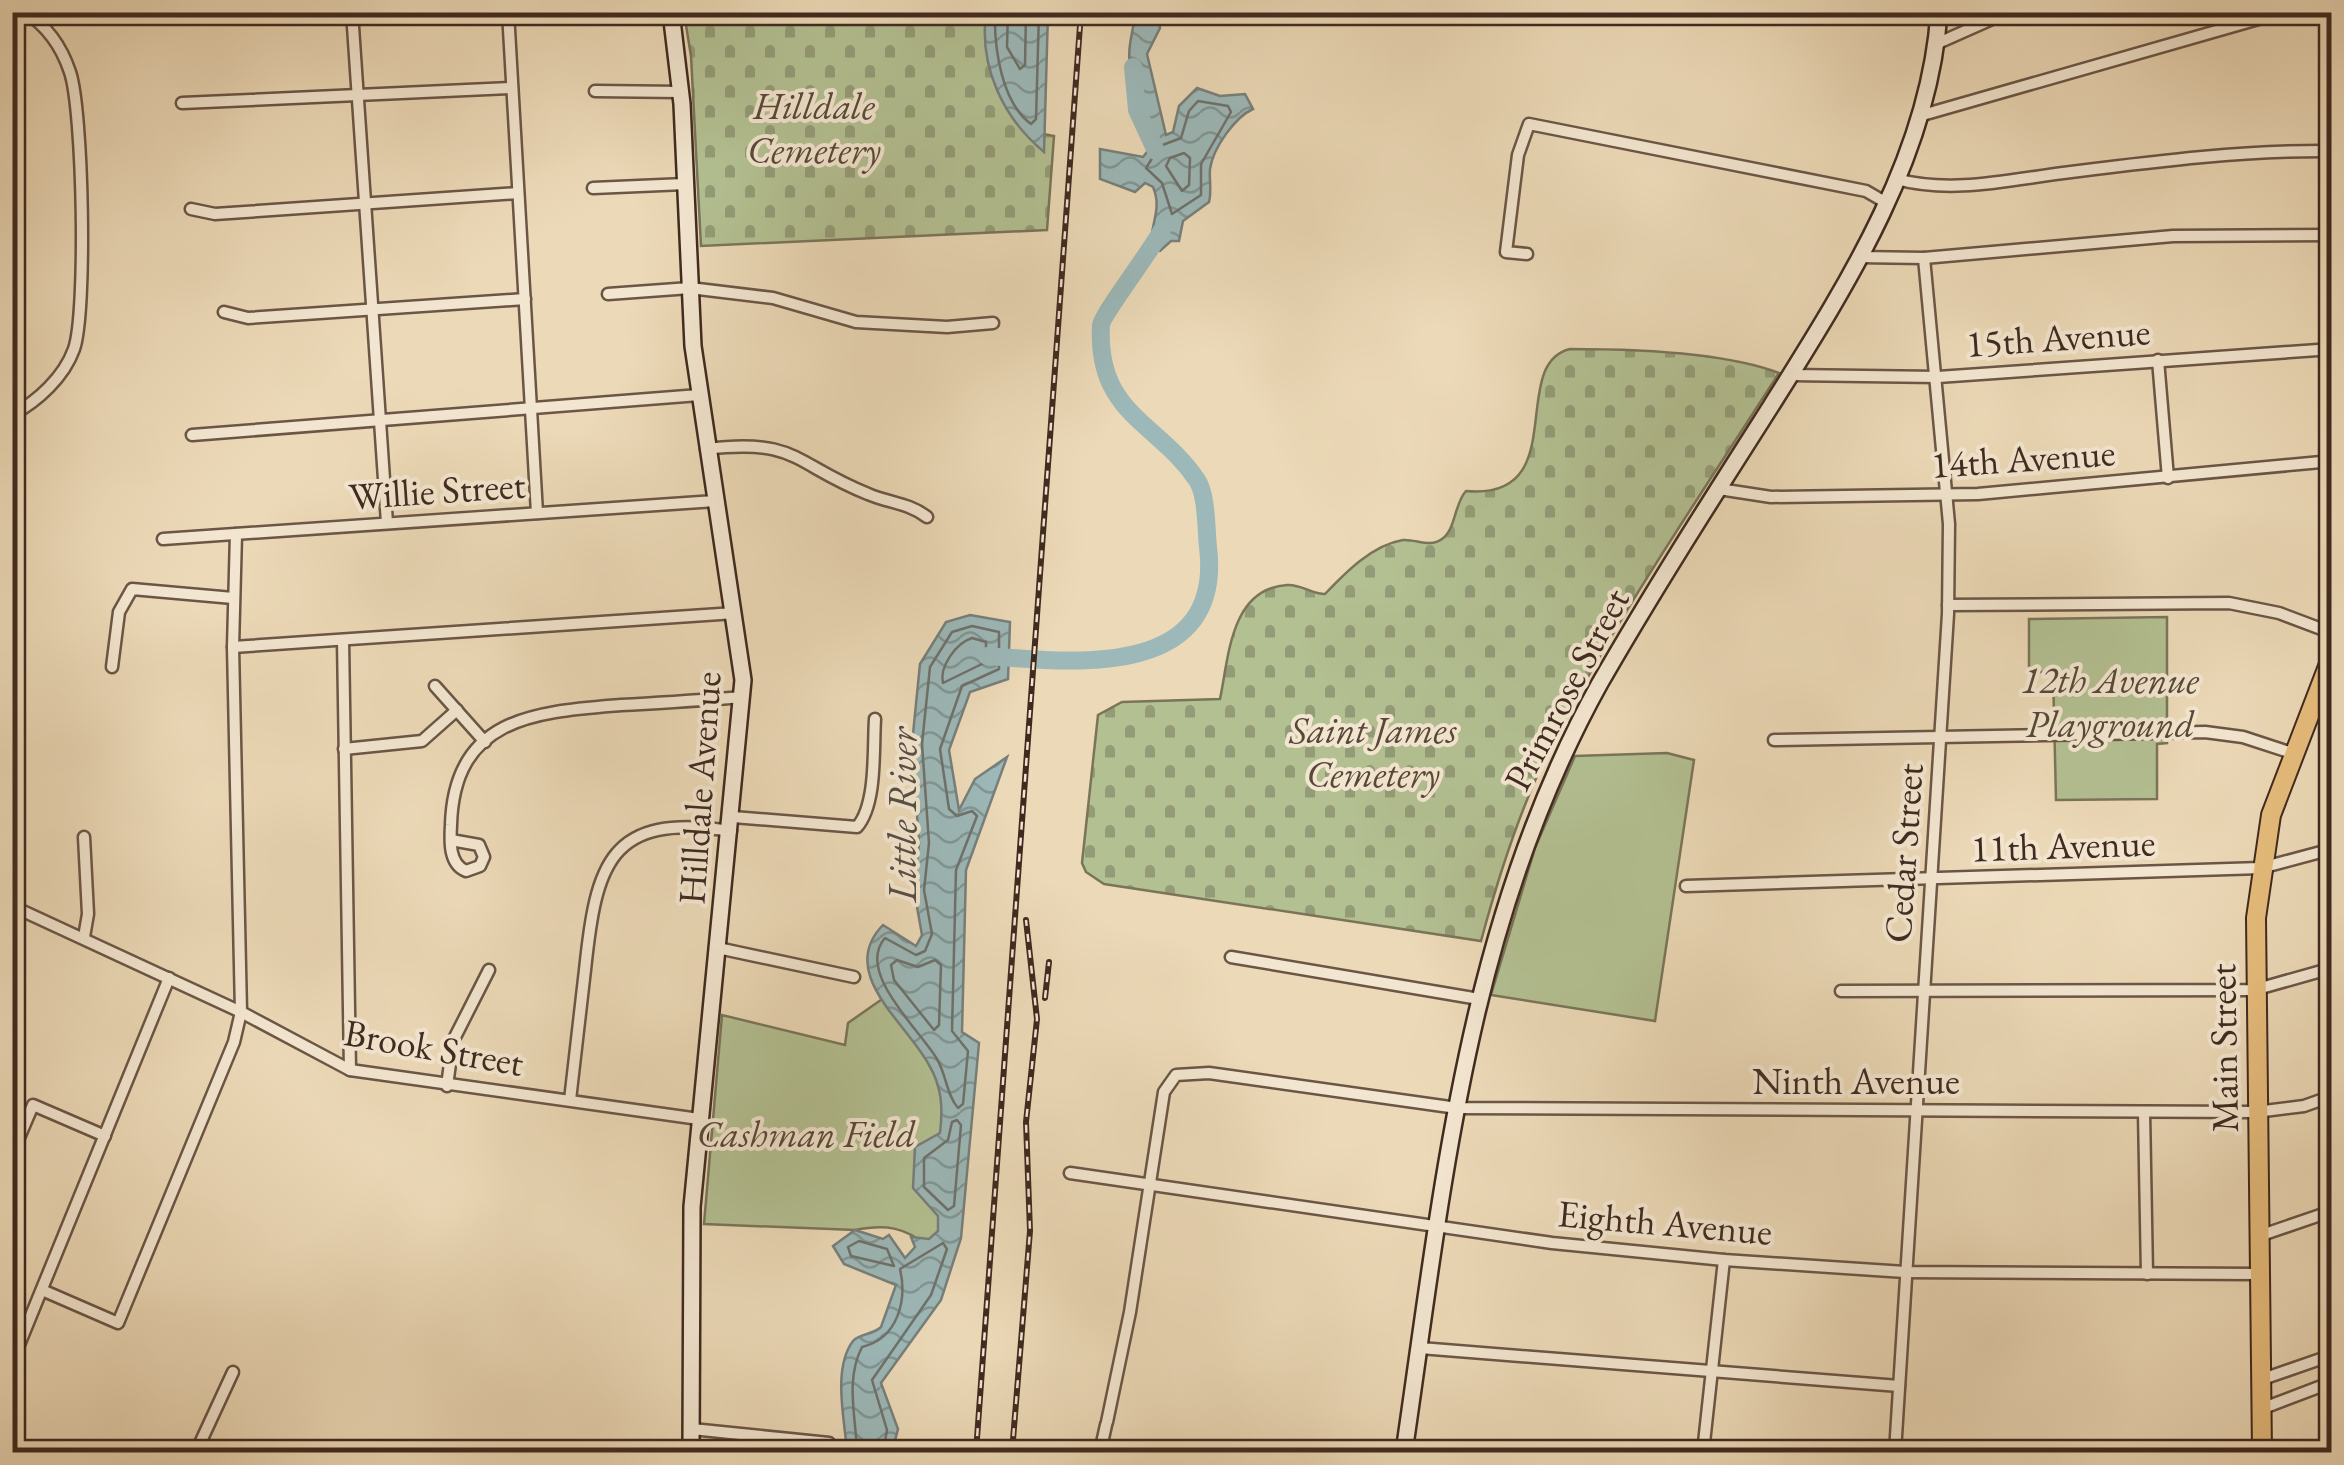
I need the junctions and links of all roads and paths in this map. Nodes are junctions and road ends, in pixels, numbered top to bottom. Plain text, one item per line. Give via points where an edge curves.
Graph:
1 (24, 12) edge
2 (352, 12) edge
3 (508, 12) edge
4 (670, 12) edge
5 (1939, 12) edge
6 (2008, 12) edge
7 (2283, 12) edge
8 (1936, 44) junction
9 (512, 88) junction
10 (595, 92) dead end
11 (681, 92) junction
12 (358, 95) junction
13 (182, 103) dead end
14 (1919, 116) junction
15 (2332, 150) edge
16 (1896, 180) junction
17 (685, 184) junction
18 (593, 188) dead end
19 (518, 192) junction
20 (1885, 202) junction
21 (365, 203) junction
22 (192, 208) dead end
23 (2332, 235) edge
24 (1527, 254) dead end
25 (1859, 257) junction
26 (1924, 258) junction
27 (690, 288) junction
28 (608, 294) dead end
29 (525, 299) junction
30 (372, 310) junction
31 (224, 312) dead end
32 (994, 323) dead end
33 (2332, 349) edge
34 (2158, 360) junction
35 (1790, 375) junction
36 (1934, 376) junction
37 (699, 395) junction
38 (531, 408) junction
39 (12, 415) edge
40 (380, 420) junction
41 (192, 434) dead end
42 (706, 449) junction
43 (2332, 461) edge
44 (2168, 478) junction
45 (1719, 489) junction
46 (1946, 495) junction
47 (715, 501) junction
48 (537, 513) junction
49 (927, 517) dead end
50 (387, 524) junction
51 (236, 534) junction
52 (164, 539) dead end
53 (233, 598) junction
54 (1948, 605) junction
55 (735, 613) junction
56 (2332, 633) edge
57 (342, 640) junction
58 (233, 647) junction
59 (2332, 656) edge
60 (112, 667) dead end
61 (436, 686) dead end
62 (743, 696) junction
63 (457, 710) junction
64 (875, 720) dead end
65 (1940, 736) junction
66 (1774, 740) dead end
67 (485, 742) junction
68 (344, 749) junction
69 (2292, 753) junction
70 (732, 824) junction
71 (84, 836) dead end
72 (451, 840) dead end
73 (2332, 850) edge
74 (2261, 868) junction
75 (1931, 879) junction
76 (1686, 886) dead end
77 (12, 906) edge
78 (84, 937) junction
79 (718, 948) junction
80 (1231, 958) dead end
81 (2332, 968) edge
82 (490, 970) dead end
83 (854, 977) dead end
84 (169, 978) junction
85 (1924, 990) junction
86 (2254, 990) junction
87 (1841, 991) dead end
88 (1479, 999) junction
89 (240, 1012) junction
90 (350, 1070) junction
91 (447, 1086) junction
92 (2332, 1096) edge
93 (570, 1100) junction
94 (1456, 1108) junction
95 (1916, 1110) junction
96 (2144, 1112) junction
97 (2256, 1112) junction
98 (699, 1119) junction
99 (105, 1136) junction
100 (12, 1154) edge
101 (1070, 1174) dead end
102 (1151, 1188) junction
103 (2332, 1211) edge
104 (1438, 1227) junction
105 (2258, 1237) junction
106 (1724, 1260) junction
107 (1905, 1272) junction
108 (2147, 1274) junction
109 (2258, 1274) junction
110 (42, 1290) junction
111 (1420, 1348) junction
112 (2332, 1355) edge
113 (12, 1362) edge
114 (1712, 1370) junction
115 (233, 1372) dead end
116 (2260, 1380) junction
117 (2332, 1382) edge
118 (1899, 1386) junction
119 (2260, 1409) junction
120 (692, 1429) junction
121 (829, 1443) dead end
122 (1895, 1450) edge
123 (2262, 1450) edge
124 (196, 1452) edge
125 (692, 1452) edge
126 (1100, 1452) edge
127 (1404, 1452) edge
128 (1703, 1452) edge

1 - 39 street via 53,37 72,76 82,292 73,353 44,394
2 - 12 street
3 - 9 street
4 - 11 main road, Hilldale Avenue
5 - 8 main road, Primrose Street
6 - 8 street
7 - 14 street
8 - 14 main road, Primrose Street
9 - 12 street
9 - 19 street
10 - 11 street
11 - 17 main road, Hilldale Avenue
12 - 13 street
12 - 21 street
14 - 16 main road, Primrose Street
15 - 16 street via 1975,185 1925,187
16 - 20 main road, Primrose Street
17 - 18 street
17 - 27 main road, Hilldale Avenue
19 - 21 street
19 - 29 street
20 - 24 street via 1866,191 1529,124 1518,155 1506,252
20 - 25 main road, Primrose Street
21 - 22 street via 215,214
21 - 30 street
23 - 26 street via 2173,236
25 - 26 street
25 - 35 main road, Primrose Street
26 - 36 street, Cedar Street
27 - 28 street
27 - 32 street via 773,298 856,322
27 - 37 main road, Hilldale Avenue
29 - 30 street
29 - 38 street
30 - 31 street via 248,318
30 - 40 street
33 - 34 street, 15th Avenue
34 - 36 street, 15th Avenue
34 - 44 street
35 - 36 street, 15th Avenue
35 - 45 main road, Primrose Street
36 - 46 street, Cedar Street
37 - 38 street
37 - 42 main road, Hilldale Avenue
38 - 40 street
38 - 48 street
40 - 41 street
40 - 50 street
42 - 47 main road, Hilldale Avenue
42 - 49 street via 778,447
43 - 44 street, 14th Avenue
44 - 46 street, 14th Avenue
45 - 46 street, 14th Avenue via 1771,497
45 - 88 main road, Primrose Street via 1566,745 1524,842
46 - 54 street, Cedar Street
47 - 48 street, Willie Street
47 - 55 main road, Hilldale Avenue
48 - 50 street, Willie Street
50 - 51 street, Willie Street
51 - 52 street, Willie Street
51 - 53 street
53 - 58 street
53 - 60 street via 132,589 119,612
54 - 56 street via 2229,603 2278,612
54 - 65 street, Cedar Street
55 - 57 street
55 - 62 main road, Hilldale Avenue
57 - 58 street
57 - 68 street
58 - 89 street
59 - 69 main road, Main Street
61 - 63 street
62 - 67 street via 540,712
62 - 70 main road, Hilldale Avenue
63 - 67 street
63 - 68 street via 422,740
64 - 70 street via 871,777 856,828
65 - 66 street
65 - 69 street via 2205,732 2244,736
65 - 75 street, Cedar Street
67 - 72 street via 458,782
68 - 90 street
69 - 74 main road, Main Street
70 - 79 main road, Hilldale Avenue
70 - 93 street via 661,826 627,844 606,868 592,906
71 - 78 street
73 - 74 street, 11th Avenue
74 - 75 street, 11th Avenue
74 - 86 main road, Main Street
75 - 76 street, 11th Avenue
75 - 85 street, Cedar Street
77 - 78 street, Brook Street
78 - 84 street, Brook Street
79 - 83 street
79 - 98 main road, Hilldale Avenue
80 - 88 street
81 - 86 street
82 - 91 street via 453,1041
84 - 89 street, Brook Street
84 - 99 street
85 - 86 street
85 - 87 street
85 - 95 street, Cedar Street
86 - 97 main road, Main Street
88 - 94 main road, Primrose Street
89 - 90 street, Brook Street
89 - 110 street via 226,1064 118,1323
90 - 91 street, Brook Street
91 - 93 street, Brook Street
92 - 97 street, Ninth Avenue
93 - 98 street, Brook Street
94 - 95 street, Ninth Avenue
94 - 102 street, Ninth Avenue via 1176,1075 1164,1092
94 - 104 main road, Primrose Street
95 - 96 street, Ninth Avenue
95 - 107 street, Cedar Street
96 - 97 street, Ninth Avenue
96 - 108 street
97 - 105 main road, Main Street
98 - 120 main road, Hilldale Avenue via 691,1240
99 - 100 street via 34,1105
99 - 110 street
101 - 102 street, Eighth Avenue
102 - 104 street, Eighth Avenue
102 - 126 street
103 - 105 street
104 - 106 street, Eighth Avenue
104 - 111 main road, Primrose Street
105 - 109 main road, Main Street
106 - 107 street, Eighth Avenue
106 - 114 street
107 - 108 street, Eighth Avenue
107 - 118 street, Cedar Street
108 - 109 street, Eighth Avenue
109 - 116 main road, Main Street
110 - 113 street
111 - 114 street
111 - 127 main road, Primrose Street
112 - 116 street
114 - 118 street
114 - 128 street
115 - 124 street
116 - 119 main road, Main Street
117 - 119 street
118 - 122 street, Cedar Street
119 - 123 main road, Main Street
120 - 121 street
120 - 125 main road, Hilldale Avenue
122 - 123 street

